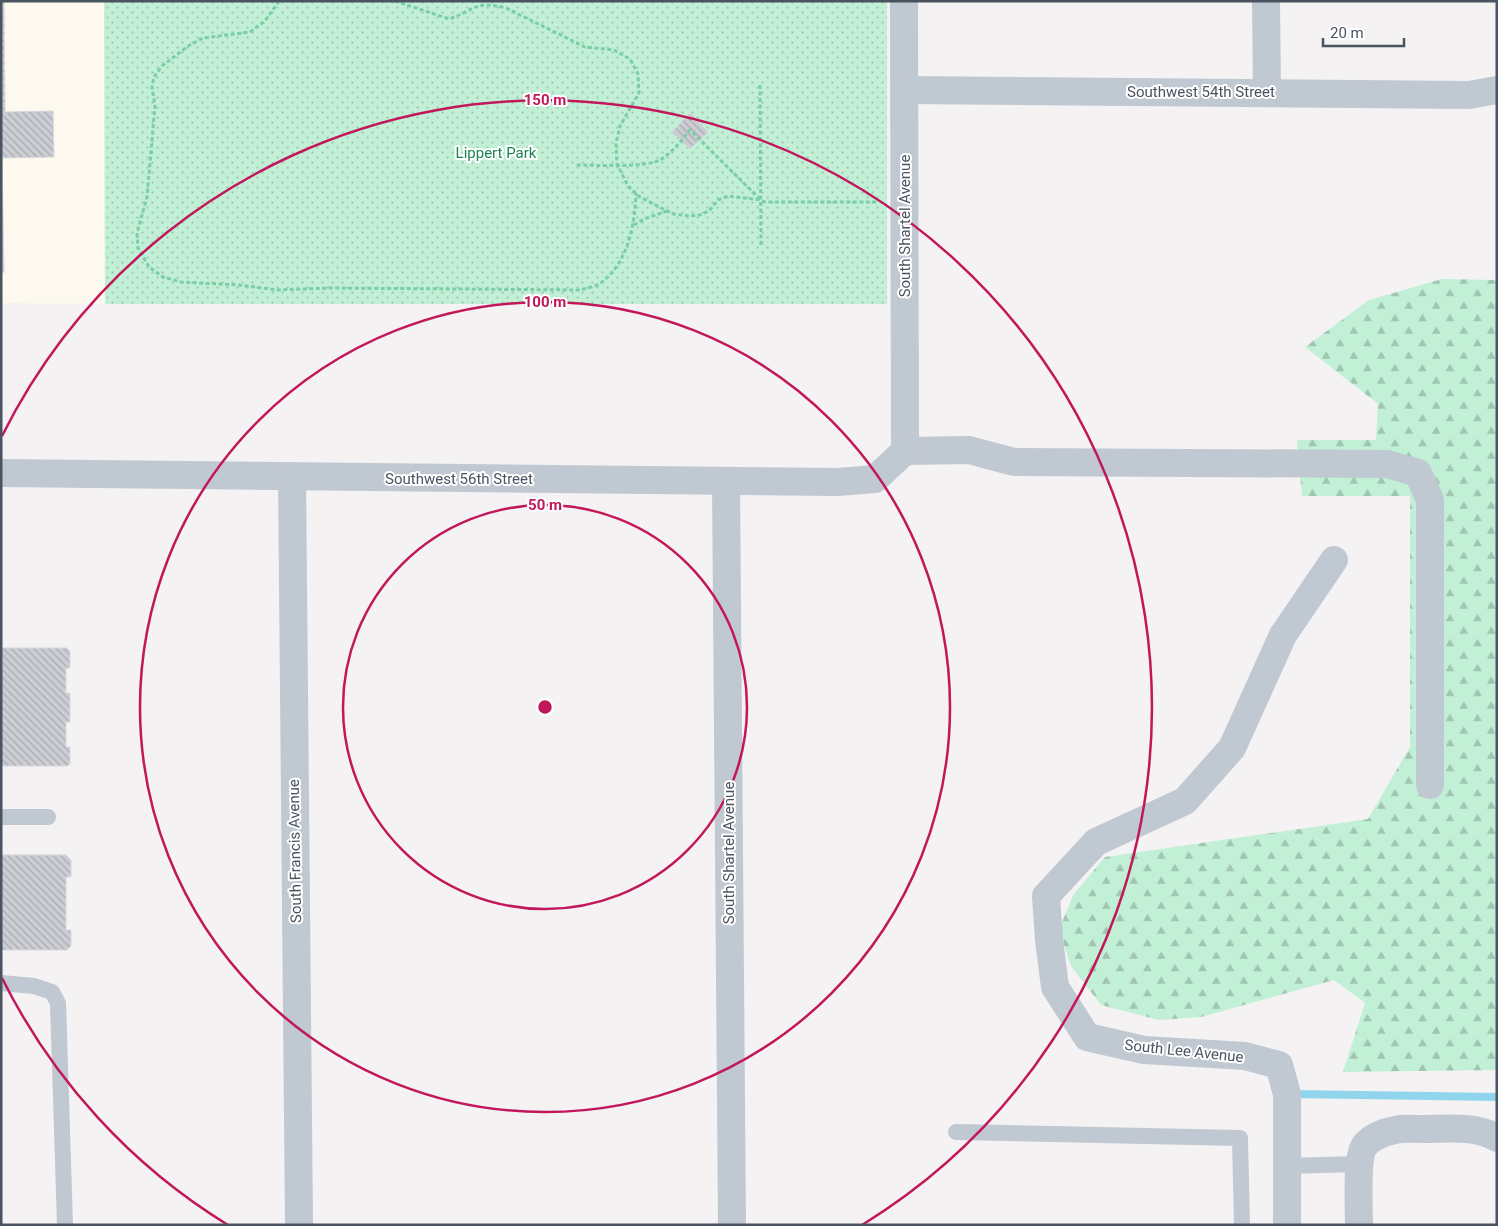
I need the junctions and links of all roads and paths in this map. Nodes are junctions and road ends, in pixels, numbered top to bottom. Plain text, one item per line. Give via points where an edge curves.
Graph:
1 (279, 1) edge
2 (395, 1) edge
3 (904, 1) edge
4 (1266, 1) edge
5 (760, 85) dead end
6 (905, 90) junction
7 (1497, 90) edge
8 (1267, 92) junction
9 (617, 164) junction
10 (575, 165) dead end
11 (636, 193) junction
12 (761, 200) junction
13 (905, 202) junction
14 (667, 211) junction
15 (634, 226) junction
16 (761, 246) dead end
17 (905, 451) junction
18 (1, 473) edge
19 (292, 477) junction
20 (726, 481) junction
21 (1334, 560) dead end
22 (1430, 785) dead end
23 (1, 817) edge
24 (48, 817) dead end
25 (1, 983) edge
26 (956, 1132) dead end
27 (1497, 1138) edge
28 (1360, 1164) junction
29 (1287, 1166) junction
30 (65, 1225) edge
31 (299, 1225) edge
32 (732, 1225) edge
33 (1242, 1225) edge
34 (1287, 1225) edge
35 (1358, 1225) edge

1 - 15 path via 265,21 250,32 203,38 162,66 154,77 155,106 147,197 137,232 138,248 145,261 163,277 181,282 277,290 580,290 597,285 607,277 621,260
2 - 9 path via 449,19 482,4 506,8 585,47 614,50 630,59 638,74 639,93 620,126 616,143
3 - 6 street, South Shartel Avenue
4 - 8 street
5 - 12 path
6 - 8 street, Southwest 54th Street
6 - 13 street, South Shartel Avenue
7 - 8 street, Southwest 54th Street via 1468,95
9 - 10 path
9 - 11 path via 628,186
9 - 12 path via 649,164 659,160 672,152 690,130
11 - 14 path
11 - 15 path
12 - 13 path
12 - 14 path via 728,196 700,214 680,216
12 - 16 path
13 - 17 street, South Shartel Avenue
14 - 15 path
17 - 20 street, Southwest 56th Street via 875,479 838,482
17 - 22 street via 969,450 1014,462 1387,464 1418,473 1430,500
18 - 19 street, Southwest 56th Street
19 - 20 street, Southwest 56th Street
19 - 31 street, South Francis Avenue
20 - 32 street, South Shartel Avenue
21 - 29 street, South Lee Avenue via 1282,635 1232,748 1185,801 1096,842 1046,896 1055,987 1087,1037 1144,1050 1245,1056 1279,1065 1287,1094
23 - 24 lane
25 - 30 lane via 34,986 52,992 58,1003
26 - 33 lane via 1240,1138
27 - 28 street via 1478,1131 1458,1129 1397,1130 1382,1134 1364,1146
28 - 29 lane
28 - 35 street
29 - 34 street, South Lee Avenue

